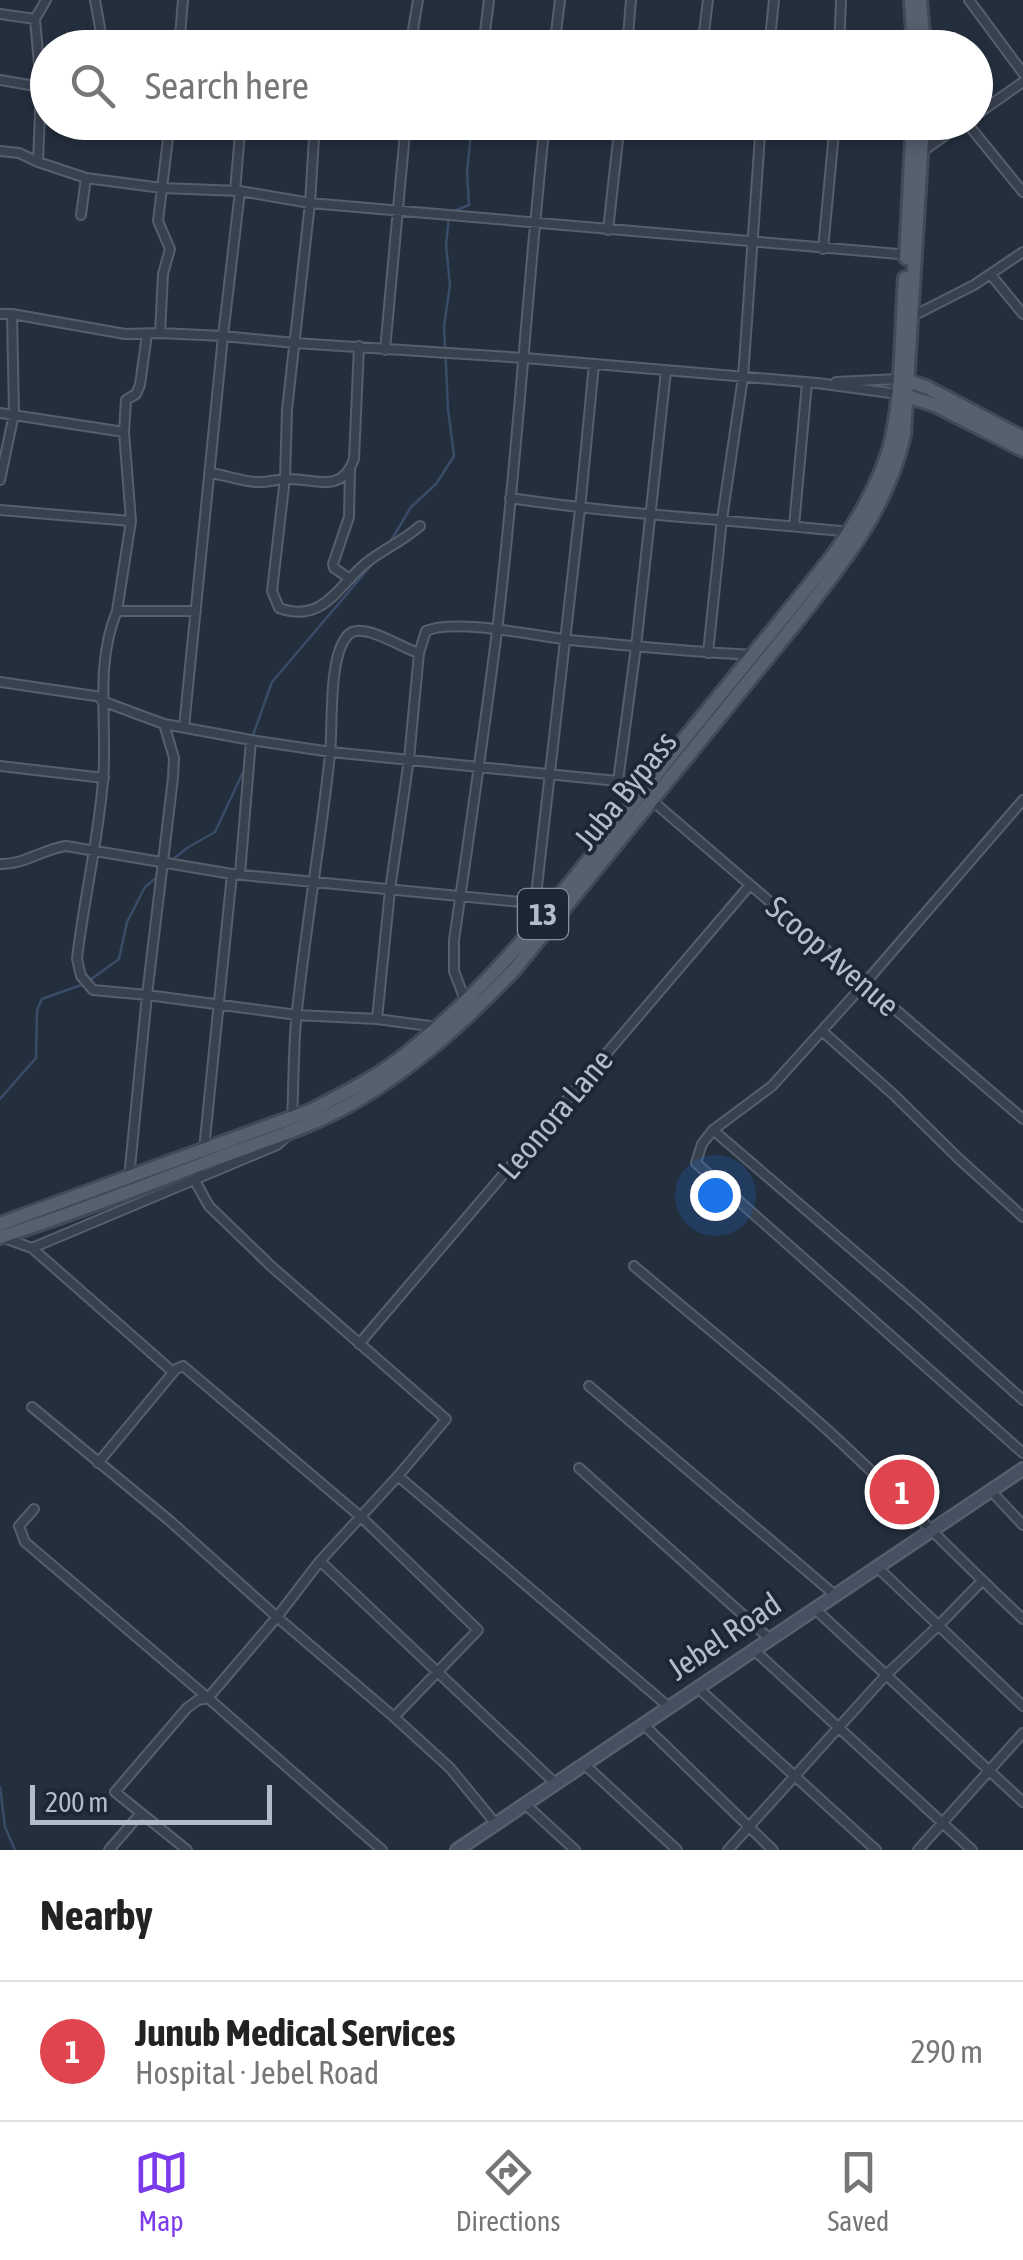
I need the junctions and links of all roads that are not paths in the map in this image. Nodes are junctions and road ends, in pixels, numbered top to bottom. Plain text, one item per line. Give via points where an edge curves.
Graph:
1 (46, 0) edge
2 (95, 0) edge
3 (183, 0) edge
4 (418, 0) edge
5 (489, 0) edge
6 (560, 0) edge
7 (631, 0) edge
8 (708, 0) edge
9 (774, 0) edge
10 (841, 0) edge
11 (911, 0) edge
12 (920, 0) edge
13 (968, 0) edge
14 (0, 14) edge
15 (35, 19) junction
16 (36, 30) edge
17 (100, 30) edge
18 (180, 30) edge
19 (413, 30) edge
20 (485, 30) edge
21 (556, 30) edge
22 (628, 30) edge
23 (704, 30) edge
24 (771, 30) edge
25 (840, 30) edge
26 (913, 30) edge
27 (922, 30) edge
28 (991, 30) edge
29 (993, 33) edge
30 (1023, 73) edge
31 (0, 80) edge
32 (1023, 82) edge
33 (30, 85) edge
34 (993, 103) edge
35 (40, 140) edge
36 (168, 140) edge
37 (240, 140) edge
38 (315, 140) edge
39 (404, 140) edge
40 (543, 140) edge
41 (618, 140) edge
42 (760, 140) edge
43 (833, 140) edge
44 (913, 140) edge
45 (922, 140) edge
46 (939, 140) edge
47 (980, 140) edge
48 (0, 151) edge
49 (922, 152) junction
50 (38, 162) junction
51 (86, 178) junction
52 (162, 188) junction
53 (238, 191) junction
54 (1023, 192) edge
55 (310, 203) junction
56 (398, 210) junction
57 (80, 215) dead end
58 (534, 223) junction
59 (608, 230) junction
60 (751, 243) junction
61 (823, 249) junction
62 (1023, 252) edge
63 (910, 255) junction
64 (992, 275) junction
65 (0, 314) edge
66 (12, 314) junction
67 (1023, 314) edge
68 (911, 317) junction
69 (160, 333) junction
70 (147, 334) junction
71 (223, 336) junction
72 (295, 344) junction
73 (359, 346) junction
74 (385, 350) junction
75 (525, 358) junction
76 (594, 364) junction
77 (666, 371) junction
78 (743, 377) junction
79 (812, 383) junction
80 (903, 387) junction
81 (0, 413) edge
82 (14, 414) junction
83 (124, 432) junction
84 (1023, 438) edge
85 (1023, 450) edge
86 (350, 470) junction
87 (210, 473) junction
88 (285, 478) junction
89 (0, 480) edge
90 (510, 498) junction
91 (580, 509) junction
92 (0, 510) edge
93 (650, 514) junction
94 (722, 519) junction
95 (131, 520) junction
96 (420, 526) dead end
97 (794, 526) junction
98 (849, 532) junction
99 (350, 579) junction
100 (117, 610) junction
101 (196, 610) junction
102 (497, 628) junction
103 (565, 639) junction
104 (636, 646) junction
105 (708, 652) junction
106 (418, 653) junction
107 (754, 656) junction
108 (0, 682) edge
109 (102, 699) junction
110 (164, 724) junction
111 (184, 727) junction
112 (251, 740) junction
113 (330, 752) junction
114 (409, 759) junction
115 (0, 766) edge
116 (480, 766) junction
117 (549, 773) junction
118 (104, 778) junction
119 (618, 781) junction
120 (648, 796) junction
121 (1023, 800) edge
122 (94, 852) junction
123 (163, 863) junction
124 (1, 866) edge
125 (236, 874) junction
126 (313, 883) junction
127 (750, 885) junction
128 (390, 890) junction
129 (460, 898) junction
130 (535, 904) junction
131 (552, 904) junction
132 (865, 983) junction
133 (147, 995) junction
134 (466, 1002) junction
135 (220, 1004) junction
136 (296, 1014) junction
137 (377, 1018) junction
138 (437, 1027) junction
139 (822, 1031) junction
140 (1023, 1120) edge
141 (292, 1124) junction
142 (713, 1130) junction
143 (202, 1158) junction
144 (129, 1178) junction
145 (195, 1181) junction
146 (1023, 1217) edge
147 (0, 1224) edge
148 (0, 1237) edge
149 (32, 1248) junction
150 (634, 1266) dead end
151 (359, 1344) junction
152 (173, 1372) junction
153 (589, 1386) dead end
154 (1023, 1400) edge
155 (32, 1407) dead end
156 (1023, 1453) edge
157 (98, 1463) junction
158 (580, 1468) dead end
159 (1023, 1468) edge
160 (398, 1476) junction
161 (990, 1491) junction
162 (34, 1509) dead end
163 (361, 1516) junction
164 (1023, 1525) edge
165 (933, 1529) junction
166 (320, 1562) junction
167 (877, 1567) junction
168 (982, 1581) junction
169 (835, 1595) junction
170 (815, 1608) junction
171 (277, 1617) junction
172 (1023, 1618) edge
173 (938, 1626) junction
174 (770, 1639) junction
175 (754, 1650) junction
176 (437, 1670) junction
177 (886, 1675) junction
178 (698, 1688) junction
179 (208, 1698) junction
180 (1023, 1706) edge
181 (668, 1707) junction
182 (394, 1718) junction
183 (643, 1724) junction
184 (838, 1728) junction
185 (1023, 1733) edge
186 (584, 1764) junction
187 (990, 1772) junction
188 (795, 1776) junction
189 (555, 1784) junction
190 (1023, 1802) edge
191 (524, 1804) junction
192 (141, 1813) junction
193 (943, 1823) junction
194 (496, 1824) junction
195 (748, 1827) junction
196 (109, 1850) edge
197 (188, 1850) edge
198 (382, 1850) edge
199 (456, 1850) edge
200 (575, 1850) edge
201 (678, 1850) edge
202 (728, 1850) edge
203 (773, 1850) edge
204 (876, 1850) edge
205 (918, 1850) edge
206 (972, 1850) edge

1 - 15 street
2 - 17 street
3 - 18 street
4 - 19 street
5 - 20 street
6 - 21 street
7 - 22 street
8 - 23 street
9 - 24 street
10 - 25 street
11 - 26 main road
12 - 27 main road
13 - 28 street
14 - 15 street
15 - 16 street
29 - 30 street
31 - 33 street
32 - 34 street
35 - 50 street
36 - 52 street
37 - 53 street
38 - 55 street
39 - 56 street
40 - 58 street
41 - 59 street
42 - 60 street
43 - 61 street
44 - 63 main road, Juba Bypass / 13
45 - 49 main road, Juba Bypass / 13
46 - 49 street
47 - 54 street
48 - 50 street
49 - 63 main road, Juba Bypass / 13
50 - 51 street
51 - 52 street
51 - 57 street
52 - 53 street
52 - 69 street via 158,221 170,249
53 - 55 street
53 - 71 street
55 - 56 street
55 - 72 street
56 - 58 street
56 - 74 street
58 - 59 street
58 - 75 street
59 - 60 street
60 - 61 street
60 - 78 street
61 - 63 street
62 - 64 street
63 - 68 main road, Juba Bypass / 13
63 - 80 main road, Juba Bypass / 13
64 - 67 street
64 - 68 street
65 - 66 street
66 - 70 street
66 - 82 street
68 - 80 main road, Juba Bypass / 13
69 - 70 street
69 - 71 street
70 - 83 street via 138,390 126,400
71 - 72 street
71 - 87 street
72 - 73 street
72 - 88 street
73 - 74 street
73 - 86 street
74 - 75 street
75 - 76 street
75 - 90 street
76 - 77 street
76 - 91 street
77 - 78 street
77 - 93 street
78 - 79 street
78 - 94 street
79 - 80 street
79 - 80 street
79 - 97 street
80 - 84 main road via 938,393
80 - 85 main road
80 - 98 main road, Juba Bypass / 13 via 883,467
80 - 120 main road, Juba Bypass via 904,435 869,525 812,604
81 - 82 street
82 - 83 street
82 - 89 street
83 - 95 street
86 - 88 street via 331,483
86 - 99 street via 349,518 333,564
87 - 88 street via 254,482
87 - 101 street
88 - 99 street via 272,591 280,608 314,610
90 - 91 street
90 - 102 street
91 - 93 street
91 - 103 street
92 - 95 street
93 - 94 street
93 - 104 street
94 - 97 street
94 - 105 street
95 - 100 street
96 - 99 street
97 - 98 street
98 - 107 main road, Juba Bypass / 13
100 - 101 street
100 - 109 street
101 - 111 street
102 - 103 street
102 - 106 street via 430,628
102 - 116 street
103 - 104 street
103 - 117 street
104 - 105 street
104 - 119 street
105 - 107 street
106 - 113 street via 380,635 347,636 334,675
106 - 114 street
107 - 120 main road, Juba Bypass / 13
108 - 109 street, Scoop Avenue
109 - 110 street, Scoop Avenue
109 - 118 street
110 - 111 street, Scoop Avenue
110 - 123 street via 174,758
111 - 112 street, Scoop Avenue
112 - 113 street, Scoop Avenue
112 - 125 street
113 - 114 street, Scoop Avenue
113 - 126 street
114 - 116 street, Scoop Avenue
114 - 128 street
115 - 118 street
116 - 117 street, Scoop Avenue
116 - 129 street
117 - 119 street, Scoop Avenue
117 - 130 street
118 - 122 street
119 - 120 street, Scoop Avenue
120 - 127 street, Scoop Avenue
120 - 131 main road, Juba Bypass / 13
120 - 141 main road, Juba Bypass via 480,1005 377,1088 337,1112
121 - 132 street
122 - 123 street
122 - 124 street via 58,847
122 - 133 street via 76,959 81,976 93,990
123 - 125 street
123 - 133 street
125 - 126 street
125 - 135 street
126 - 128 street
126 - 136 street
127 - 132 street, Scoop Avenue
127 - 151 street, Leonora Lane
128 - 129 street
128 - 137 street
129 - 130 street
129 - 134 street via 454,972
130 - 131 street
131 - 134 main road, Juba Bypass / 13
132 - 139 street
132 - 140 street, Scoop Avenue
133 - 135 street
133 - 144 street
134 - 138 main road, Juba Bypass / 13
135 - 136 street
135 - 143 street
136 - 137 street
136 - 141 street
137 - 138 street
138 - 141 main road, Juba Bypass / 13
139 - 142 street via 772,1086
139 - 146 street
141 - 143 main road, Juba Bypass
141 - 145 street via 277,1145
142 - 154 street
142 - 156 street via 696,1163
143 - 144 main road, Juba Bypass
143 - 145 street
143 - 148 main road, Juba Bypass
144 - 147 main road, Juba Bypass
145 - 149 street
145 - 151 street via 209,1206
148 - 149 street
149 - 152 street
150 - 165 street
151 - 160 street via 446,1419
152 - 157 street
152 - 163 street via 190,1370
153 - 169 street
155 - 157 street
157 - 171 street
158 - 174 street
159 - 161 main road, Jebel Road
160 - 163 street
160 - 181 street
161 - 164 street
161 - 165 main road, Jebel Road
162 - 179 street via 19,1526 25,1542
163 - 166 street
163 - 176 street via 478,1630
165 - 167 main road, Jebel Road
165 - 168 street
166 - 171 street
166 - 176 street
167 - 169 main road, Jebel Road
167 - 173 street
168 - 172 street
168 - 173 street
169 - 170 main road, Jebel Road
170 - 174 main road, Jebel Road
170 - 177 street
171 - 179 street
171 - 182 street
173 - 177 street
173 - 180 street
174 - 175 main road, Jebel Road
175 - 178 main road, Jebel Road
175 - 184 street
176 - 182 street
176 - 189 street
177 - 184 street
177 - 187 street
178 - 181 main road, Jebel Road
178 - 188 street
179 - 192 street via 187,1708 115,1792
179 - 198 street
181 - 183 main road, Jebel Road
182 - 194 street via 450,1768
183 - 186 main road, Jebel Road
183 - 195 street
184 - 188 street
184 - 193 street
185 - 187 street
186 - 189 main road, Jebel Road
186 - 201 street
187 - 190 street
187 - 193 street
188 - 195 street
188 - 204 street
189 - 191 main road, Jebel Road
191 - 194 main road, Jebel Road
191 - 200 street
192 - 196 street
192 - 197 street
193 - 205 street
193 - 206 street
194 - 199 main road, Jebel Road
195 - 202 street
195 - 203 street

